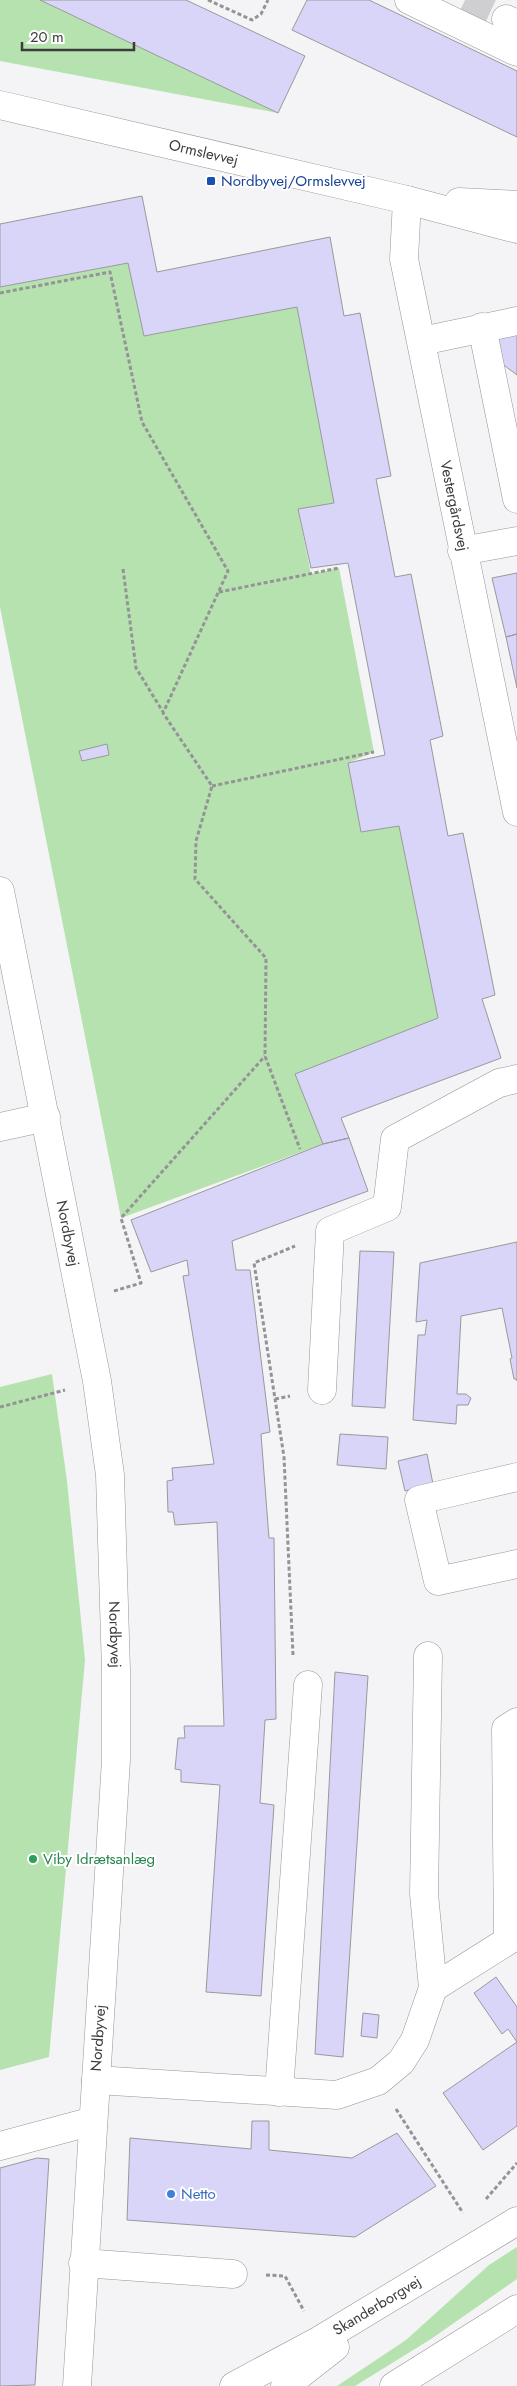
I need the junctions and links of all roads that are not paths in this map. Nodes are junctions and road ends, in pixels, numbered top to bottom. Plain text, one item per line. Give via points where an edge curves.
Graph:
1 (409, 0) edge
2 (517, 52) edge
3 (0, 105) edge
4 (407, 200) junction
5 (517, 205) edge
6 (517, 229) edge
7 (517, 321) edge
8 (482, 327) junction
9 (422, 342) junction
10 (517, 499) edge
11 (517, 541) edge
12 (462, 551) junction
13 (509, 737) edge
14 (517, 812) edge
15 (0, 891) edge
16 (517, 1079) edge
17 (46, 1118) junction
18 (0, 1128) edge
19 (322, 1390) dead end
20 (517, 1477) edge
21 (517, 1564) edge
22 (428, 1656) dead end
23 (308, 1685) road end
24 (517, 1722) edge
25 (513, 1938) edge
26 (433, 1988) junction
27 (96, 2080) junction
28 (279, 2092) junction
29 (93, 2121) junction
30 (0, 2146) edge
31 (517, 2221) edge
32 (83, 2263) junction
33 (233, 2274) road end
34 (410, 2286) junction
35 (517, 2309) edge
36 (77, 2386) edge
37 (234, 2386) edge
38 (285, 2386) edge
39 (394, 2386) edge

1 - 2 street
3 - 4 street, Ormslevvej
4 - 5 street, Ormslevvej
4 - 6 street, Ormslevvej
4 - 9 street, Vestergårdsvej via 404,259
7 - 8 street
8 - 9 street
8 - 10 street
9 - 12 street, Vestergårdsvej
11 - 12 street
12 - 13 street, Vestergårdsvej
13 - 14 street, Vestergårdsvej
15 - 17 street, Nordbyvej
16 - 19 street via 500,1084 395,1139 388,1206 330,1231
17 - 18 street
17 - 27 street, Nordbyvej via 97,1381 110,1475 116,1760
20 - 21 street via 419,1500 438,1581
22 - 26 street via 424,1894
23 - 28 street
24 - 25 street via 506,1729
25 - 26 street
26 - 28 street via 415,2040 401,2062 378,2081 337,2096
27 - 28 street
27 - 29 street, Nordbyvej
29 - 30 street
29 - 32 street, Nordbyvej
31 - 34 street, Skanderborgvej
32 - 33 street
32 - 36 street, Nordbyvej
34 - 37 street, Skanderborgvej
34 - 38 street
35 - 39 street

